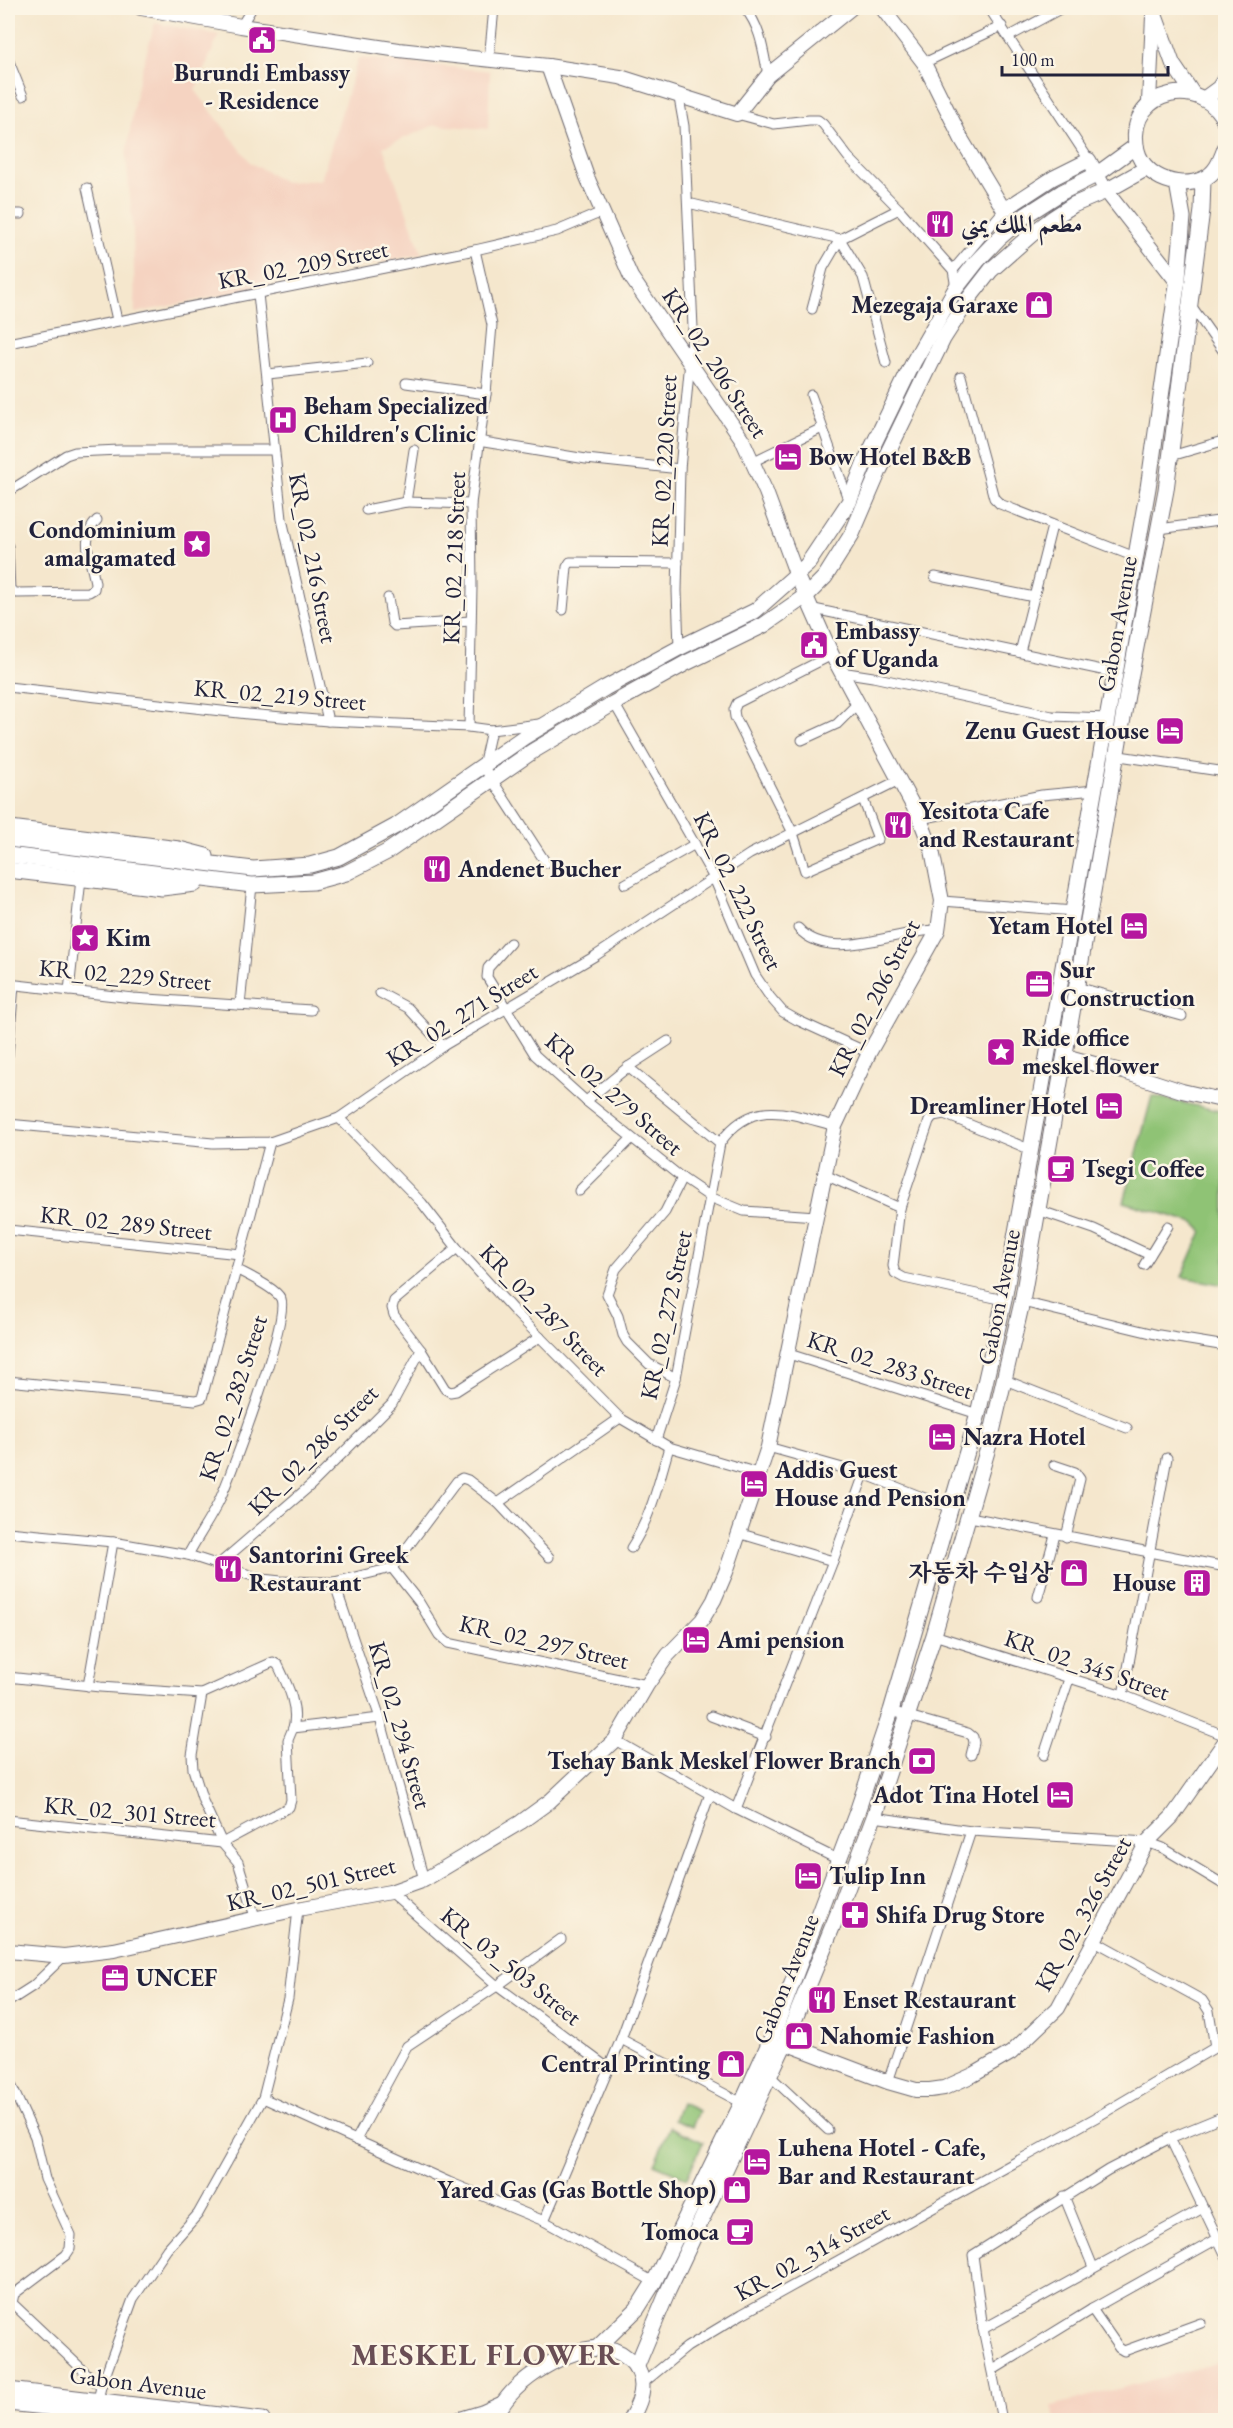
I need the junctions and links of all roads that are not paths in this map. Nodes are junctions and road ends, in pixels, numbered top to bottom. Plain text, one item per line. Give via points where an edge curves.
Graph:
1 (141, 8) edge
2 (252, 8) edge
3 (494, 8) edge
4 (745, 8) edge
5 (851, 8) edge
6 (882, 8) edge
7 (989, 8) edge
8 (1062, 8) edge
9 (1153, 8) edge
10 (241, 26) junction
11 (1002, 26) junction
12 (1010, 36) junction
13 (8, 59) edge
14 (489, 60) junction
15 (924, 63) junction
16 (548, 66) junction
17 (768, 75) junction
18 (1226, 77) edge
19 (23, 96) dead end
20 (1199, 97) junction
21 (679, 98) junction
22 (1149, 102) junction
23 (737, 114) junction
24 (1224, 118) edge
25 (1136, 146) junction
26 (1226, 146) edge
27 (1089, 160) junction
28 (1147, 168) junction
29 (1222, 169) edge
30 (1096, 175) junction
31 (1203, 180) junction
32 (1177, 183) junction
33 (87, 188) dead end
34 (1106, 191) junction
35 (688, 203) junction
36 (899, 209) junction
37 (1004, 210) junction
38 (602, 212) junction
39 (8, 214) edge
40 (21, 214) dead end
41 (840, 239) junction
42 (475, 250) junction
43 (953, 270) junction
44 (1178, 283) junction
45 (956, 288) junction
46 (258, 294) junction
47 (1190, 304) junction
48 (812, 309) dead end
49 (117, 320) junction
50 (8, 343) edge
51 (1226, 355) edge
52 (690, 361) junction
53 (367, 363) dead end
54 (886, 363) dead end
55 (268, 374) junction
56 (960, 376) dead end
57 (406, 383) dead end
58 (486, 394) junction
59 (811, 395) dead end
60 (822, 428) junction
61 (1226, 440) edge
62 (478, 441) junction
63 (273, 450) junction
64 (414, 450) dead end
65 (1171, 456) junction
66 (752, 462) junction
67 (680, 469) junction
68 (8, 492) edge
69 (406, 502) junction
70 (849, 502) junction
71 (471, 504) junction
72 (366, 510) dead end
73 (97, 520) dead end
74 (1226, 520) edge
75 (1052, 526) junction
76 (1158, 529) junction
77 (8, 546) edge
78 (1135, 557) junction
79 (678, 563) junction
80 (797, 576) junction
81 (935, 577) dead end
82 (1034, 597) junction
83 (388, 598) dead end
84 (810, 602) junction
85 (563, 610) dead end
86 (471, 621) junction
87 (679, 648) junction
88 (1020, 652) junction
89 (832, 655) junction
90 (841, 672) junction
91 (1116, 673) junction
92 (8, 687) edge
93 (614, 703) junction
94 (858, 704) junction
95 (1108, 718) junction
96 (328, 721) junction
97 (550, 722) junction
98 (469, 727) junction
99 (491, 730) junction
100 (802, 740) dead end
101 (1109, 754) junction
102 (483, 766) junction
103 (1226, 772) edge
104 (492, 780) junction
105 (899, 780) junction
106 (1095, 790) junction
107 (862, 799) junction
108 (920, 819) junction
109 (8, 828) edge
110 (793, 833) junction
111 (8, 838) edge
112 (695, 844) junction
113 (8, 855) edge
114 (546, 863) dead end
115 (221, 865) junction
116 (8, 870) edge
117 (714, 878) junction
118 (81, 879) junction
119 (204, 880) junction
120 (625, 884) dead end
121 (252, 885) junction
122 (942, 902) junction
123 (1074, 911) junction
124 (798, 928) dead end
125 (938, 930) junction
126 (510, 943) dead end
127 (11, 984) edge
128 (1077, 987) junction
129 (69, 991) junction
130 (380, 993) dead end
131 (240, 1005) junction
132 (505, 1008) junction
133 (311, 1010) dead end
134 (1182, 1016) dead end
135 (668, 1041) dead end
136 (443, 1046) junction
137 (869, 1053) junction
138 (8, 1055) edge
139 (1065, 1056) junction
140 (628, 1067) junction
141 (586, 1101) junction
142 (1226, 1101) edge
143 (339, 1118) junction
144 (8, 1124) edge
145 (835, 1126) junction
146 (631, 1139) junction
147 (270, 1142) junction
148 (720, 1143) junction
149 (1029, 1149) junction
150 (825, 1175) junction
151 (682, 1178) junction
152 (579, 1191) dead end
153 (711, 1197) junction
154 (900, 1208) junction
155 (1038, 1210) junction
156 (816, 1216) junction
157 (1168, 1226) dead end
158 (8, 1230) edge
159 (1015, 1235) junction
160 (1033, 1237) junction
161 (457, 1248) junction
162 (240, 1254) junction
163 (1150, 1255) junction
164 (1144, 1265) dead end
165 (236, 1269) junction
166 (1004, 1300) junction
167 (1022, 1302) junction
168 (540, 1337) junction
169 (1226, 1346) edge
170 (421, 1350) junction
171 (789, 1354) junction
172 (676, 1378) junction
173 (1005, 1380) junction
174 (8, 1382) edge
175 (978, 1414) junction
176 (620, 1418) junction
177 (1127, 1428) dead end
178 (656, 1440) junction
179 (669, 1447) junction
180 (768, 1447) junction
181 (1167, 1458) dead end
182 (1054, 1465) dead end
183 (758, 1473) junction
184 (864, 1474) junction
185 (498, 1503) junction
186 (950, 1508) junction
187 (969, 1517) junction
188 (8, 1532) edge
189 (738, 1533) junction
190 (1055, 1535) junction
191 (1066, 1537) junction
192 (113, 1542) junction
193 (631, 1548) dead end
194 (1151, 1551) junction
195 (188, 1555) junction
196 (549, 1557) dead end
197 (833, 1561) junction
198 (218, 1565) junction
199 (1226, 1567) edge
200 (392, 1568) junction
201 (334, 1582) junction
202 (1038, 1597) dead end
203 (934, 1635) junction
204 (8, 1677) edge
205 (1069, 1679) junction
206 (647, 1685) junction
207 (88, 1686) junction
208 (202, 1694) junction
209 (1123, 1695) junction
210 (891, 1711) junction
211 (711, 1716) dead end
212 (908, 1716) junction
213 (380, 1718) junction
214 (293, 1728) junction
215 (766, 1737) junction
216 (1226, 1738) edge
217 (615, 1740) junction
218 (970, 1755) dead end
219 (1044, 1755) dead end
220 (710, 1794) junction
221 (736, 1809) junction
222 (874, 1817) junction
223 (8, 1820) edge
224 (971, 1831) junction
225 (1147, 1842) junction
226 (222, 1843) junction
227 (839, 1860) junction
228 (424, 1880) junction
229 (1226, 1886) edge
230 (390, 1892) junction
231 (298, 1910) junction
232 (256, 1920) junction
233 (561, 1939) dead end
234 (1094, 1940) junction
235 (8, 1951) edge
236 (64, 1956) junction
237 (497, 1986) junction
238 (8, 2002) edge
239 (621, 2038) junction
240 (1226, 2041) edge
241 (785, 2043) junction
242 (1215, 2047) junction
243 (608, 2068) junction
244 (770, 2076) junction
245 (8, 2078) edge
246 (888, 2082) junction
247 (263, 2098) junction
248 (742, 2103) junction
249 (1226, 2115) edge
250 (828, 2130) dead end
251 (1170, 2138) junction
252 (356, 2140) junction
253 (1064, 2196) junction
254 (1203, 2208) junction
255 (544, 2221) junction
256 (1217, 2239) junction
257 (1225, 2252) edge
258 (1093, 2266) junction
259 (654, 2282) junction
260 (1092, 2309) junction
261 (1201, 2323) dead end
262 (983, 2329) junction
263 (597, 2348) junction
264 (636, 2368) junction
265 (993, 2370) junction
266 (642, 2384) junction
267 (8, 2390) edge
268 (98, 2400) junction
269 (8, 2403) edge
270 (502, 2404) junction
271 (168, 2421) edge
272 (262, 2421) edge
273 (459, 2421) edge
274 (495, 2421) edge
275 (630, 2421) edge
276 (1002, 2421) edge

1 - 10 street
2 - 10 street
3 - 14 street
4 - 17 street via 760,32
5 - 17 street
6 - 15 street
7 - 11 street
8 - 12 street
9 - 20 street via 1173,64
9 - 22 street
10 - 14 street
11 - 12 street
11 - 15 street
12 - 27 street
13 - 19 street
14 - 16 street
15 - 37 street via 962,140
16 - 21 street via 620,77
16 - 38 street, KR_02_206 Street
17 - 23 street
18 - 20 main road via 1219,88
20 - 22 main road via 1182,92
20 - 24 main road
21 - 23 street
21 - 35 street, KR_02_220 Street
22 - 25 main road via 1136,130
23 - 36 street via 774,124 818,120
25 - 28 main road
25 - 30 main road
26 - 29 main road
27 - 30 street
27 - 37 street
28 - 32 main road
28 - 34 main road
29 - 31 main road
30 - 34 street
30 - 45 main road via 1062,192 1017,223 978,260
31 - 32 main road
31 - 47 main road, Gabon Avenue
32 - 44 main road, Gabon Avenue via 1183,217
33 - 49 street
34 - 44 street
34 - 84 main road via 1073,205 1033,233 991,270 970,297 943,339 852,534
35 - 41 street
35 - 52 street, KR_02_220 Street via 693,328
36 - 41 street
36 - 43 street
37 - 43 street
38 - 42 street, KR_02_209 Street via 557,231
38 - 52 street, KR_02_206 Street via 631,277
39 - 40 street
41 - 48 street via 823,268
41 - 54 street via 863,277
42 - 46 street, KR_02_209 Street
42 - 58 street, KR_02_218 Street via 492,325
43 - 45 street
44 - 78 main road, Gabon Avenue
45 - 70 main road via 914,361
46 - 49 street, KR_02_209 Street
46 - 55 street, KR_02_216 Street
47 - 51 street
47 - 65 main road, Gabon Avenue
49 - 50 street, KR_02_209 Street
52 - 66 street, KR_02_206 Street via 742,439
52 - 67 street, KR_02_220 Street
53 - 55 street
55 - 63 street, KR_02_216 Street
56 - 75 street via 994,498
57 - 58 street
58 - 62 street, KR_02_218 Street
59 - 60 street
60 - 66 street
60 - 70 street
61 - 65 street
62 - 67 street via 586,459
62 - 71 street, KR_02_218 Street
63 - 68 street via 75,452
63 - 96 street, KR_02_216 Street via 282,519
64 - 69 street
65 - 76 main road, Gabon Avenue
66 - 80 street, KR_02_206 Street
67 - 79 street, KR_02_220 Street
69 - 71 street
69 - 72 street
70 - 80 main road
71 - 86 street, KR_02_218 Street
73 - 77 street via 87,535 95,583 88,592 10,590
74 - 76 street
75 - 78 street
75 - 82 street
76 - 101 main road, Gabon Avenue
78 - 91 main road, Gabon Avenue
79 - 85 street via 570,562
79 - 87 street, KR_02_220 Street
80 - 84 street, KR_02_206 Street
80 - 87 main road via 755,611
81 - 82 street
82 - 88 street
83 - 86 street via 395,626
84 - 88 street
84 - 89 street, KR_02_206 Street
84 - 93 main road
86 - 98 street, KR_02_218 Street
87 - 97 main road
88 - 91 street
89 - 90 street, KR_02_206 Street
89 - 110 street via 737,704 734,710
90 - 94 street, KR_02_206 Street
90 - 95 street via 1052,716
91 - 95 main road, Gabon Avenue
92 - 96 street, KR_02_219 Street
93 - 104 main road
93 - 112 street, KR_02_222 Street
94 - 100 street via 837,724
94 - 105 street, KR_02_206 Street
95 - 101 main road, Gabon Avenue
96 - 98 street, KR_02_219 Street
97 - 99 street, KR_02_219 Street
97 - 102 main road
98 - 99 street, KR_02_219 Street
99 - 102 street
101 - 103 street
101 - 106 main road, Gabon Avenue
101 - 128 main road, Gabon Avenue
102 - 104 street
102 - 115 main road via 396,826 339,857 290,867 253,869
104 - 114 street
104 - 121 main road via 387,852 346,873 313,882
105 - 107 street, KR_02_271 Street
105 - 108 street, KR_02_206 Street
106 - 108 street via 1042,795
106 - 123 main road, Gabon Avenue
107 - 110 street, KR_02_271 Street
107 - 110 street via 878,839 805,871
108 - 122 street, KR_02_206 Street via 932,850
109 - 115 main road via 179,849
110 - 117 street, KR_02_271 Street via 750,854
111 - 115 main road
112 - 117 street, KR_02_222 Street
112 - 120 street
113 - 119 main road
116 - 118 main road
117 - 132 street, KR_02_271 Street via 595,956
117 - 137 street, KR_02_222 Street via 755,975 783,1012
118 - 119 main road via 162,888
118 - 129 street
119 - 121 main road
121 - 131 street
122 - 123 street
122 - 125 street, KR_02_206 Street
123 - 149 main road, Gabon Avenue
124 - 125 street via 806,937 850,946 921,930
125 - 137 street, KR_02_206 Street
126 - 132 street, KR_02_279 Street via 486,973
127 - 129 street, KR_02_229 Street
127 - 138 street
128 - 134 street
128 - 139 main road, Gabon Avenue
129 - 131 street, KR_02_229 Street
130 - 136 street via 408,1008
131 - 133 street, KR_02_229 Street
132 - 136 street, KR_02_271 Street
132 - 141 street, KR_02_279 Street via 535,1055
135 - 140 street
136 - 143 street, KR_02_271 Street
137 - 145 street, KR_02_206 Street
139 - 142 street
139 - 155 main road, Gabon Avenue
140 - 141 street
140 - 148 street
141 - 146 street, KR_02_279 Street
143 - 147 street, KR_02_271 Street
143 - 161 street, KR_02_287 Street via 422,1203
144 - 147 street, KR_02_271 Street via 213,1143
145 - 148 street via 782,1111 762,1113 738,1124
145 - 150 street, KR_02_206 Street
146 - 151 street, KR_02_279 Street
146 - 152 street
147 - 162 street
148 - 153 street
149 - 154 street via 944,1114 933,1116
149 - 159 main road, Gabon Avenue
150 - 154 street
150 - 156 street, KR_02_206 Street
151 - 153 street, KR_02_279 Street
151 - 172 street via 665,1212 616,1269 607,1294 627,1342 649,1364
153 - 156 street via 744,1211
153 - 172 street, KR_02_272 Street
154 - 166 street via 895,1273
155 - 160 main road, Gabon Avenue
155 - 163 street via 1094,1229
156 - 171 street, KR_02_206 Street
157 - 163 street
158 - 162 street, KR_02_289 Street
159 - 160 main road
159 - 166 main road, Gabon Avenue
160 - 167 main road, Gabon Avenue
161 - 168 street, KR_02_287 Street
161 - 170 street via 394,1301 394,1315
162 - 165 street
163 - 164 street
165 - 174 street via 202,1398
165 - 195 street, KR_02_282 Street via 277,1293 282,1308 236,1462
166 - 175 main road, Gabon Avenue
167 - 169 street via 1159,1335
167 - 173 main road, Gabon Avenue
168 - 170 street via 450,1392
168 - 176 street, KR_02_287 Street
170 - 198 street, KR_02_286 Street via 392,1404 311,1485
171 - 175 street, KR_02_283 Street
171 - 180 street, KR_02_206 Street
172 - 178 street, KR_02_272 Street
173 - 177 street
173 - 187 main road, Gabon Avenue
175 - 186 main road, Gabon Avenue
176 - 178 street, KR_02_287 Street
176 - 185 street
178 - 179 street, KR_02_287 Street
179 - 183 street, KR_02_287 Street
179 - 193 street via 646,1521
180 - 183 street, KR_02_206 Street
180 - 184 street
181 - 194 street
182 - 191 street via 1075,1472 1080,1479
183 - 189 street, KR_02_206 Street
184 - 186 street
184 - 197 street
185 - 196 street
185 - 200 street via 468,1480 457,1481
186 - 210 main road, Gabon Avenue
187 - 190 street
187 - 203 main road, Gabon Avenue
188 - 192 street
189 - 197 street
189 - 206 street, KR_02_206 Street via 714,1600
190 - 191 street
190 - 202 street
191 - 194 street
192 - 195 street
192 - 207 street
194 - 199 street
194 - 209 street
195 - 198 street
197 - 215 street
198 - 201 street via 262,1580
200 - 201 street
200 - 206 street, KR_02_297 Street via 448,1643
201 - 213 street, KR_02_294 Street
203 - 205 street, KR_02_345 Street
203 - 212 main road, Gabon Avenue
204 - 207 street
205 - 209 street, KR_02_345 Street
205 - 219 street
206 - 217 street, KR_02_206 Street
207 - 208 street
208 - 214 street via 273,1662 278,1665 295,1707
208 - 226 street via 193,1769
209 - 216 street, KR_02_345 Street
210 - 212 street
210 - 227 main road, Gabon Avenue
211 - 215 street
212 - 218 street via 968,1733 974,1743
212 - 222 main road, Gabon Avenue
213 - 214 street
213 - 228 street, KR_02_294 Street
214 - 226 street, KR_02_301 Street via 288,1740 289,1807
215 - 221 street
216 - 225 street, KR_02_326 Street via 1172,1817
217 - 220 street
217 - 228 street, KR_02_501 Street via 521,1822
220 - 221 street
220 - 239 street
221 - 227 street
222 - 224 street
222 - 241 main road, Gabon Avenue
223 - 226 street, KR_02_301 Street
224 - 225 street
224 - 246 street
225 - 229 street
225 - 234 street, KR_02_326 Street
226 - 232 street via 238,1862
227 - 248 main road, Gabon Avenue via 771,2039
228 - 230 street, KR_02_501 Street
230 - 231 street, KR_02_501 Street
230 - 237 street, KR_03_503 Street
231 - 232 street, KR_02_501 Street
231 - 247 street via 288,1999
232 - 236 street, KR_02_501 Street via 114,1950
233 - 237 street
234 - 242 street via 1202,2000 1209,2011
234 - 246 street, KR_02_326 Street via 1058,2008 1011,2053 944,2088 916,2090
235 - 236 street, KR_02_501 Street
236 - 238 street via 33,1986
237 - 243 street, KR_03_503 Street
237 - 252 street via 407,2046
239 - 243 street
239 - 248 street
240 - 242 street, KR_02_314 Street
241 - 244 main road, Gabon Avenue
241 - 246 street, KR_02_326 Street
242 - 266 street, KR_02_314 Street via 742,2314 687,2347
243 - 255 street
244 - 250 street
244 - 264 main road, Gabon Avenue via 660,2308
245 - 268 street via 34,2137 45,2179 71,2235 66,2255 14,2294 12,2303
247 - 252 street
247 - 268 street via 198,2214 167,2248 134,2299
248 - 259 main road, Gabon Avenue
249 - 251 street
251 - 253 street
251 - 254 street
252 - 255 street
253 - 258 street
253 - 262 street via 972,2255
254 - 256 street
254 - 258 street
255 - 259 street
256 - 257 street
256 - 260 street
258 - 262 street
259 - 263 main road, Gabon Avenue via 637,2309
260 - 261 street via 1124,2350
260 - 265 street
262 - 265 street
263 - 264 main road via 621,2354
263 - 270 main road via 545,2367 526,2379
264 - 266 main road
265 - 276 street
266 - 275 main road
267 - 268 main road, Gabon Avenue
268 - 269 main road, Gabon Avenue
268 - 271 main road, Gabon Avenue
268 - 272 main road, Gabon Avenue
270 - 273 main road
270 - 274 main road

